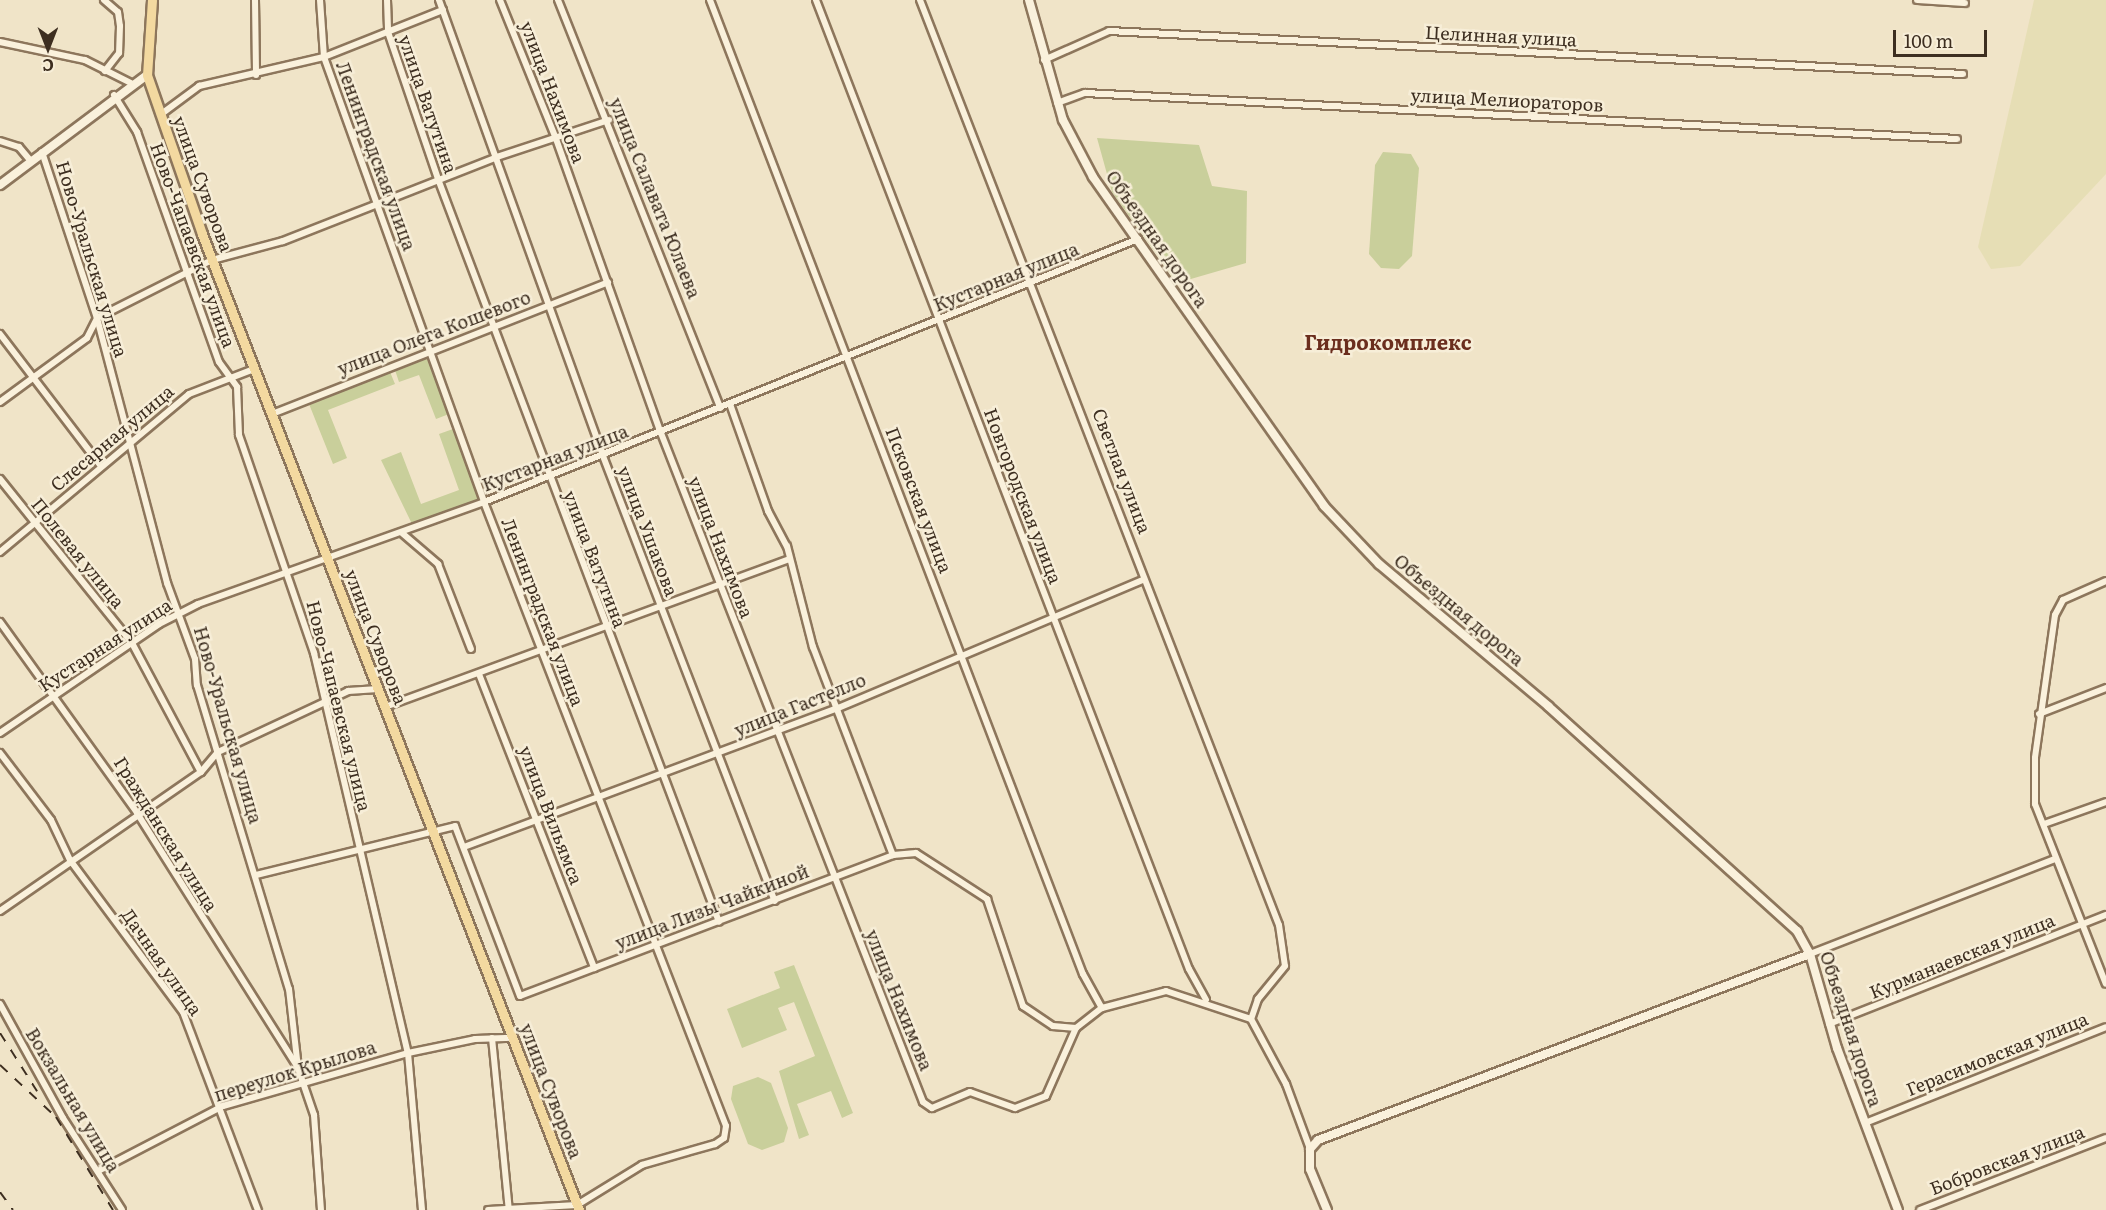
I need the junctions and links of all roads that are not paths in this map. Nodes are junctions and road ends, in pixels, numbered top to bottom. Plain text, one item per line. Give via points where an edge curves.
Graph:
1 (104, 0) edge
2 (152, 0) edge
3 (255, 0) edge
4 (320, 0) edge
5 (387, 0) edge
6 (439, 0) edge
7 (500, 0) edge
8 (558, 0) edge
9 (710, 0) edge
10 (816, 0) edge
11 (921, 0) edge
12 (1029, 0) edge
13 (1917, 0) edge
14 (1965, 3) dead end
15 (443, 10) junction
16 (388, 32) junction
17 (0, 42) edge
18 (324, 57) junction
19 (1043, 60) junction
20 (105, 71) junction
21 (1963, 74) dead end
22 (147, 75) junction
23 (256, 75) junction
24 (131, 83) junction
25 (114, 95) junction
26 (1057, 103) junction
27 (160, 115) junction
28 (609, 120) junction
29 (555, 136) junction
30 (1957, 139) dead end
31 (0, 141) edge
32 (42, 151) junction
33 (497, 157) junction
34 (30, 160) junction
35 (438, 179) junction
36 (0, 185) edge
37 (380, 204) junction
38 (1138, 239) junction
39 (212, 260) junction
40 (186, 273) junction
41 (608, 282) junction
42 (1032, 284) junction
43 (551, 304) junction
44 (97, 318) junction
45 (940, 319) junction
46 (494, 326) junction
47 (0, 334) edge
48 (431, 349) junction
49 (848, 355) junction
50 (254, 369) junction
51 (233, 377) junction
52 (32, 378) junction
53 (0, 402) edge
54 (730, 404) junction
55 (720, 408) junction
56 (272, 414) junction
57 (661, 433) junction
58 (130, 441) junction
59 (603, 456) junction
60 (101, 466) junction
61 (548, 477) junction
62 (0, 479) edge
63 (484, 502) junction
64 (34, 523) junction
65 (402, 533) junction
66 (0, 552) edge
67 (789, 559) junction
68 (329, 561) junction
69 (290, 575) junction
70 (1142, 580) junction
71 (2106, 581) edge
72 (719, 583) junction
73 (662, 606) junction
74 (179, 614) junction
75 (1053, 618) junction
76 (0, 622) edge
77 (606, 628) junction
78 (132, 643) junction
79 (471, 649) dead end
80 (542, 652) junction
81 (962, 656) junction
82 (479, 674) junction
83 (2106, 688) edge
84 (378, 689) junction
85 (53, 697) junction
86 (326, 702) junction
87 (385, 707) junction
88 (838, 708) junction
89 (2038, 714) junction
90 (777, 732) junction
91 (0, 733) edge
92 (218, 752) junction
93 (0, 753) edge
94 (718, 753) junction
95 (201, 772) junction
96 (660, 775) junction
97 (599, 798) junction
98 (2106, 802) edge
99 (137, 813) junction
100 (537, 820) junction
101 (2044, 824) junction
102 (434, 833) junction
103 (464, 847) junction
104 (361, 853) junction
105 (893, 855) junction
106 (2055, 859) junction
107 (70, 860) junction
108 (256, 875) junction
109 (834, 877) junction
110 (775, 901) junction
111 (0, 910) edge
112 (2106, 915) edge
113 (718, 922) junction
114 (2083, 924) junction
115 (657, 945) junction
116 (1810, 954) junction
117 (594, 968) junction
118 (2106, 984) edge
119 (1206, 1000) junction
120 (0, 1004) edge
121 (1102, 1008) junction
122 (1251, 1019) junction
123 (1829, 1024) junction
124 (2106, 1027) edge
125 (1076, 1028) junction
126 (492, 1038) junction
127 (513, 1038) junction
128 (408, 1053) junction
129 (298, 1068) junction
130 (302, 1081) junction
131 (223, 1106) junction
132 (1865, 1123) junction
133 (2106, 1138) edge
134 (1310, 1149) junction
135 (98, 1171) junction
136 (561, 1207) edge
137 (578, 1208) edge
138 (508, 1209) edge
139 (122, 1210) edge
140 (258, 1210) edge
141 (321, 1210) edge
142 (422, 1210) edge
143 (488, 1210) edge
144 (1327, 1210) edge
145 (1898, 1210) edge
146 (1920, 1210) edge

1 - 20 street via 118,12 120,26 119,53
2 - 22 main road
3 - 23 street
4 - 18 street, Ленинградская улица
5 - 16 street, улица Ватутина
6 - 15 street, улица Ушакова
7 - 29 street, улица Нахимова
8 - 28 street, улица Салавата Юлаева
9 - 49 street, Псковская улица
10 - 45 street, Новгородская улица
11 - 42 street, Светлая улица
12 - 19 main road, Объездная дорога
13 - 14 street
15 - 16 street
15 - 33 street, улица Ушакова
16 - 18 street
16 - 35 street, улица Ватутина
17 - 20 street via 85,60
18 - 23 street
18 - 37 street, Ленинградская улица
19 - 21 street, Целинная улица via 1109,31
19 - 26 main road, Объездная дорога
20 - 24 street
22 - 24 main road
22 - 27 main road, улица Суворова
23 - 27 street via 199,87
24 - 25 main road
25 - 32 main road
25 - 40 street, Ново-Чапаевская улица via 137,132
26 - 30 street, улица Мелиораторов via 1085,93
26 - 38 main road, Объездная дорога via 1093,177
27 - 39 main road, улица Суворова
28 - 29 street
28 - 55 street, улица Салавата Юлаева
29 - 33 street
29 - 41 street, улица Нахимова
31 - 34 street via 19,147
32 - 34 main road
32 - 44 street, Ново-Уральская улица
33 - 35 street
33 - 43 street, улица Ушакова
34 - 36 main road
35 - 37 street
35 - 46 street, улица Ватутина
37 - 39 street via 283,241
37 - 48 street, Ленинградская улица
38 - 42 street, Кустарная улица
38 - 116 main road, Объездная дорога via 1348,535 1767,902 1797,931
39 - 40 street
39 - 50 main road, улица Суворова
40 - 44 street
40 - 51 street, Ново-Чапаевская улица via 219,362
41 - 43 street, улица Олега Кошевого
41 - 57 street, улица Нахимова
42 - 45 street, Кустарная улица
42 - 70 street, Светлая улица via 1135,543
43 - 46 street, улица Олега Кошевого
43 - 59 street, улица Ушакова
44 - 52 street via 87,338
44 - 58 street, Ново-Уральская улица
45 - 49 street, Кустарная улица
45 - 75 street, Новгородская улица
46 - 48 street, улица Олега Кошевого
46 - 61 street, улица Ватутина
47 - 52 street
48 - 56 street, улица Олега Кошевого
48 - 63 street, Ленинградская улица
49 - 54 street, Кустарная улица
49 - 81 street, Псковская улица
50 - 51 street, Слесарная улица
50 - 56 main road, улица Суворова
51 - 58 street, Слесарная улица via 189,394
51 - 69 street, Ново-Чапаевская улица via 239,435
52 - 53 street
52 - 60 street
54 - 55 street, Кустарная улица
54 - 67 street
55 - 57 street, Кустарная улица
56 - 68 main road, улица Суворова
57 - 59 street, Кустарная улица
57 - 72 street, улица Нахимова
58 - 60 street, Слесарная улица
58 - 74 street, Ново-Уральская улица
59 - 61 street, Кустарная улица
59 - 73 street, улица Ушакова
60 - 64 street, Слесарная улица
61 - 63 street, Кустарная улица
61 - 77 street, улица Ватутина
62 - 64 street, Полевая улица
63 - 65 street, Кустарная улица
63 - 80 street, Ленинградская улица
64 - 66 street, Слесарная улица
64 - 78 street, Полевая улица
65 - 68 street, Кустарная улица
65 - 79 street via 438,564
67 - 72 street
67 - 88 street via 813,647
68 - 69 street, Кустарная улица
68 - 84 main road, улица Суворова
69 - 74 street, Кустарная улица
69 - 86 street, Ново-Чапаевская улица
70 - 75 street, улица Гастелло
70 - 122 street, Светлая улица via 1287,956
71 - 89 street via 2062,600 2055,615
72 - 73 street
72 - 90 street, улица Нахимова
73 - 77 street
73 - 94 street, улица Ушакова
74 - 78 street, Кустарная улица
74 - 92 street, Ново-Уральская улица
75 - 81 street, улица Гастелло
75 - 119 street, Новгородская улица
76 - 85 street, Гражданская улица
77 - 80 street
77 - 96 street, улица Ватутина
78 - 85 street, Кустарная улица
78 - 95 street, Полевая улица
80 - 82 street
80 - 97 street, Ленинградская улица
81 - 88 street, улица Гастелло
81 - 121 street, Псковская улица via 1083,974
82 - 87 street
82 - 100 street, улица Вильямса
83 - 89 street
84 - 86 street via 348,691
84 - 87 main road, улица Суворова
85 - 91 street, Кустарная улица
85 - 99 street, Гражданская улица
86 - 92 street
86 - 104 street, Ново-Чапаевская улица
87 - 102 main road, улица Суворова
88 - 90 street, улица Гастелло
88 - 105 street
89 - 101 street via 2035,804
90 - 94 street, улица Гастелло
90 - 109 street, улица Нахимова
92 - 95 street
92 - 108 street, Ново-Уральская улица
93 - 107 street, Дачная улица via 51,820
94 - 96 street, улица Гастелло
94 - 110 street, улица Ушакова
95 - 99 street
96 - 97 street, улица Гастелло
96 - 113 street, улица Ватутина
97 - 100 street, улица Гастелло
97 - 115 street, Ленинградская улица
98 - 101 street
99 - 107 street
99 - 129 street, Гражданская улица
100 - 103 street, улица Гастелло
100 - 117 street, улица Вильямса
101 - 106 street
102 - 103 street via 456,826
102 - 104 street
102 - 127 main road, улица Суворова
103 - 117 street, улица Лизы Чайкиной via 520,996
104 - 108 street
104 - 128 street, Ново-Чапаевская улица
105 - 109 street, улица Лизы Чайкиной
105 - 125 street, улица Лизы Чайкиной via 916,853 987,900 1023,1006 1053,1026
106 - 114 street
106 - 116 street
107 - 111 street
107 - 131 street, Дачная улица via 183,1012
108 - 129 street, Ново-Уральская улица via 289,989
109 - 110 street, улица Лизы Чайкиной
109 - 125 street, улица Нахимова via 923,1102 932,1108 970,1092 1015,1108 1046,1096
110 - 113 street, улица Лизы Чайкиной
112 - 114 street, Курманаевская улица
113 - 115 street, улица Лизы Чайкиной
114 - 118 street
114 - 123 street, Курманаевская улица
115 - 117 street, улица Лизы Чайкиной
115 - 137 street, Ленинградская улица via 726,1126 724,1138 642,1165
116 - 123 main road, Объездная дорога
116 - 134 street via 1318,1140
119 - 121 street via 1166,991
119 - 122 street
120 - 135 street, Вокзальная улица
121 - 125 street
122 - 134 street via 1286,1084
123 - 132 main road, Объездная дорога
124 - 132 street, Герасимовская улица
126 - 127 street, переулок Крылова
126 - 128 street, переулок Крылова
126 - 138 street
127 - 137 main road, улица Суворова
128 - 130 street, переулок Крылова
128 - 142 street, Ново-Чапаевская улица
129 - 130 street, Ново-Уральская улица
130 - 131 street, переулок Крылова
130 - 141 street, Ново-Уральская улица via 314,1115
131 - 135 street, переулок Крылова
131 - 140 street, Дачная улица
132 - 145 main road, Объездная дорога
133 - 146 street, Бобровская улица
134 - 144 street via 1310,1168
135 - 139 street, Вокзальная улица
136 - 137 street
136 - 138 street
138 - 143 street

